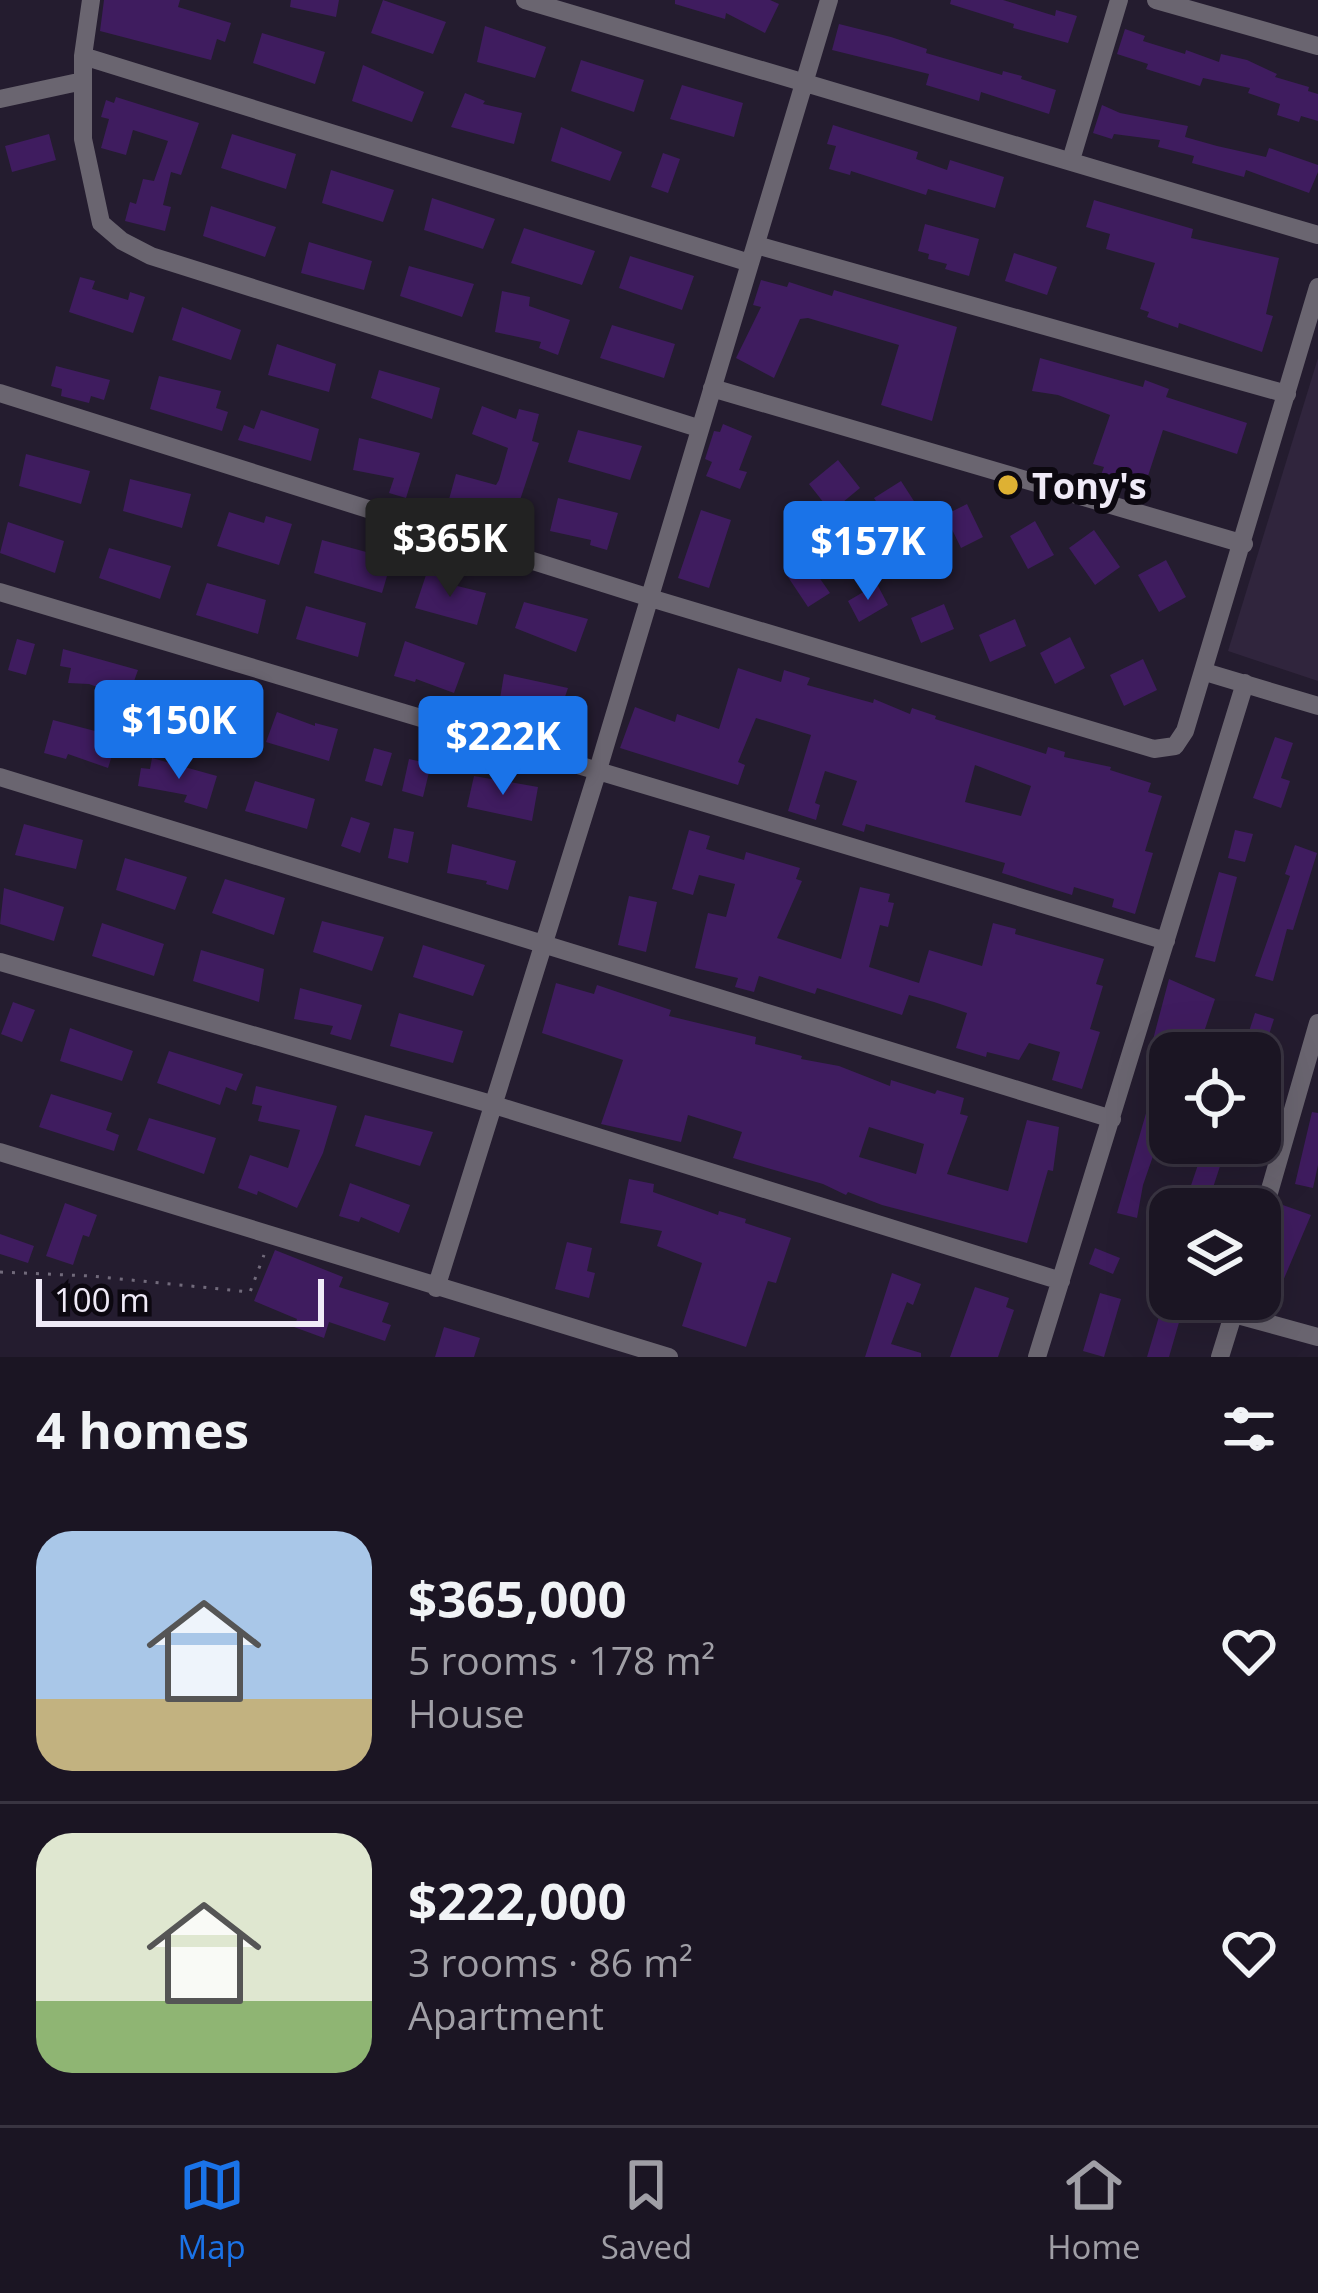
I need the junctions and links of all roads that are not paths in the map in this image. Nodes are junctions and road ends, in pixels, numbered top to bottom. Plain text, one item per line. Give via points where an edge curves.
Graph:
1 (91, 0) edge
2 (525, 0) edge
3 (829, 0) edge
4 (1119, 0) edge
5 (1156, 0) edge
6 (1318, 46) edge
7 (82, 56) junction
8 (83, 81) junction
9 (804, 84) junction
10 (0, 99) edge
11 (1071, 160) junction
12 (1318, 236) edge
13 (753, 254) junction
14 (1318, 287) edge
15 (712, 388) junction
16 (0, 393) edge
17 (1287, 394) junction
18 (698, 428) junction
19 (1244, 544) junction
20 (0, 592) edge
21 (647, 597) junction
22 (1205, 672) junction
23 (1245, 683) junction
24 (1318, 706) edge
25 (597, 773) junction
26 (0, 777) edge
27 (543, 941) junction
28 (1166, 941) junction
29 (0, 962) edge
30 (1318, 1023) edge
31 (490, 1105) junction
32 (1112, 1119) junction
33 (0, 1152) edge
34 (1270, 1188) edge
35 (1061, 1281) junction
36 (436, 1288) junction
37 (1232, 1320) edge
38 (1273, 1320) edge
39 (1318, 1337) edge
40 (669, 1357) edge
41 (1037, 1357) edge
42 (1220, 1357) edge

1 - 7 street
2 - 9 street
3 - 9 street
4 - 11 street
5 - 6 street
7 - 8 street
7 - 13 street
8 - 10 street
8 - 18 street via 83,139 101,223 122,241
9 - 11 street
9 - 13 street
11 - 12 street
13 - 15 street
13 - 17 street
14 - 17 street
15 - 18 street
15 - 19 street
16 - 21 street
17 - 19 street
18 - 21 street
19 - 22 street
20 - 25 street
21 - 22 street via 1154,749 1175,746 1185,731
21 - 25 street
22 - 23 street
23 - 24 street
23 - 28 street
25 - 27 street
25 - 28 street
26 - 27 street
27 - 31 street
27 - 32 street
28 - 32 street
29 - 31 street
30 - 34 street
31 - 35 street
31 - 36 street
32 - 35 street
33 - 36 street
35 - 41 street
36 - 40 street
37 - 42 street
38 - 39 street

